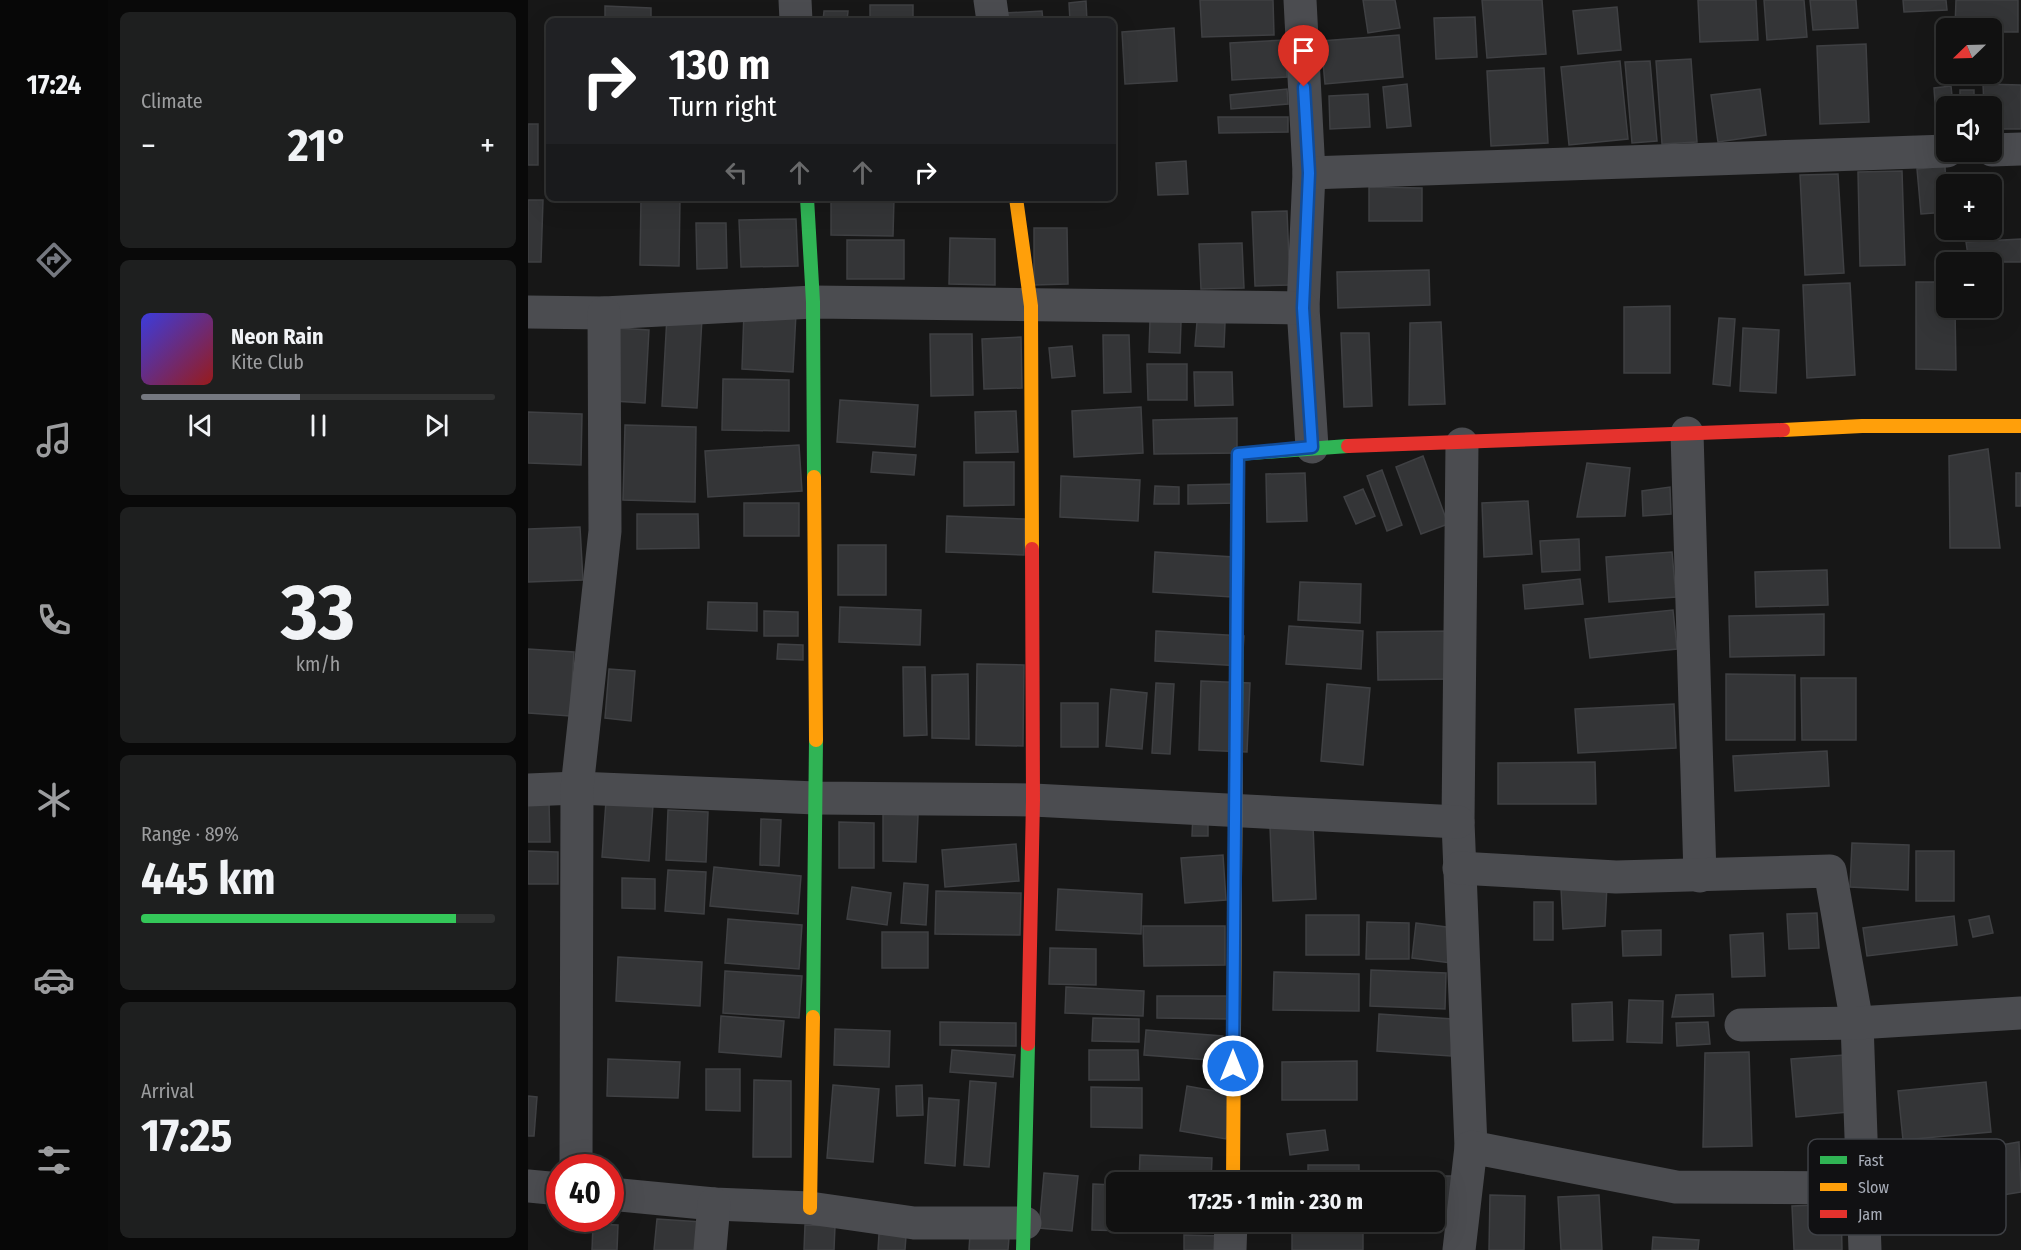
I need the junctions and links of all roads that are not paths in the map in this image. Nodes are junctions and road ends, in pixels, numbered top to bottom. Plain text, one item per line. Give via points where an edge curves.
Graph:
1 (795, 0) edge
2 (990, 0) edge
3 (1300, 0) edge
4 (796, 18) edge
5 (993, 18) edge
6 (2021, 148) edge
7 (2002, 149) edge
8 (1936, 151) edge
9 (1309, 173) junction
10 (807, 201) edge
11 (1016, 201) edge
12 (813, 302) junction
13 (1031, 306) junction
14 (1303, 308) junction
15 (528, 312) edge
16 (604, 313) junction
17 (2021, 426) edge
18 (1687, 433) junction
19 (1462, 444) junction
20 (1312, 447) junction
21 (577, 788) junction
22 (528, 790) edge
23 (816, 798) junction
24 (1033, 800) junction
25 (1235, 810) junction
26 (1458, 822) junction
27 (1459, 868) junction
28 (1700, 876) junction
29 (2021, 1013) edge
30 (1857, 1023) junction
31 (1741, 1025) dead end
32 (1862, 1139) edge
33 (1471, 1147) junction
34 (576, 1154) edge
35 (1233, 1172) edge
36 (528, 1186) edge
37 (546, 1188) edge
38 (1808, 1188) edge
39 (624, 1195) edge
40 (714, 1204) junction
41 (810, 1208) junction
42 (1231, 1232) edge
43 (1865, 1235) edge
44 (1024, 1236) edge
45 (710, 1250) edge
46 (1230, 1250) edge
47 (1459, 1250) edge
48 (1865, 1250) edge

1 - 4 street
2 - 5 street
3 - 9 street
6 - 7 street
8 - 9 street
9 - 14 street
10 - 12 street
11 - 13 street
12 - 13 street
12 - 16 street
12 - 23 street
13 - 14 street
13 - 24 street
14 - 20 street
15 - 16 street
16 - 21 street via 605,531
17 - 18 street via 1862,426
18 - 19 street
18 - 28 street
19 - 20 street
19 - 26 street
20 - 25 street via 1238,454
21 - 22 street
21 - 23 street
21 - 34 street
23 - 24 street
23 - 41 street
24 - 25 street
24 - 44 street
25 - 26 street
25 - 35 street
26 - 27 street
27 - 28 street via 1616,878
27 - 33 street
28 - 30 street via 1830,871
29 - 30 street
30 - 31 street
30 - 32 street
33 - 38 street via 1676,1187
33 - 47 street
36 - 37 street
39 - 40 street
40 - 41 street
40 - 45 street
41 - 44 street
42 - 46 street
43 - 48 street

